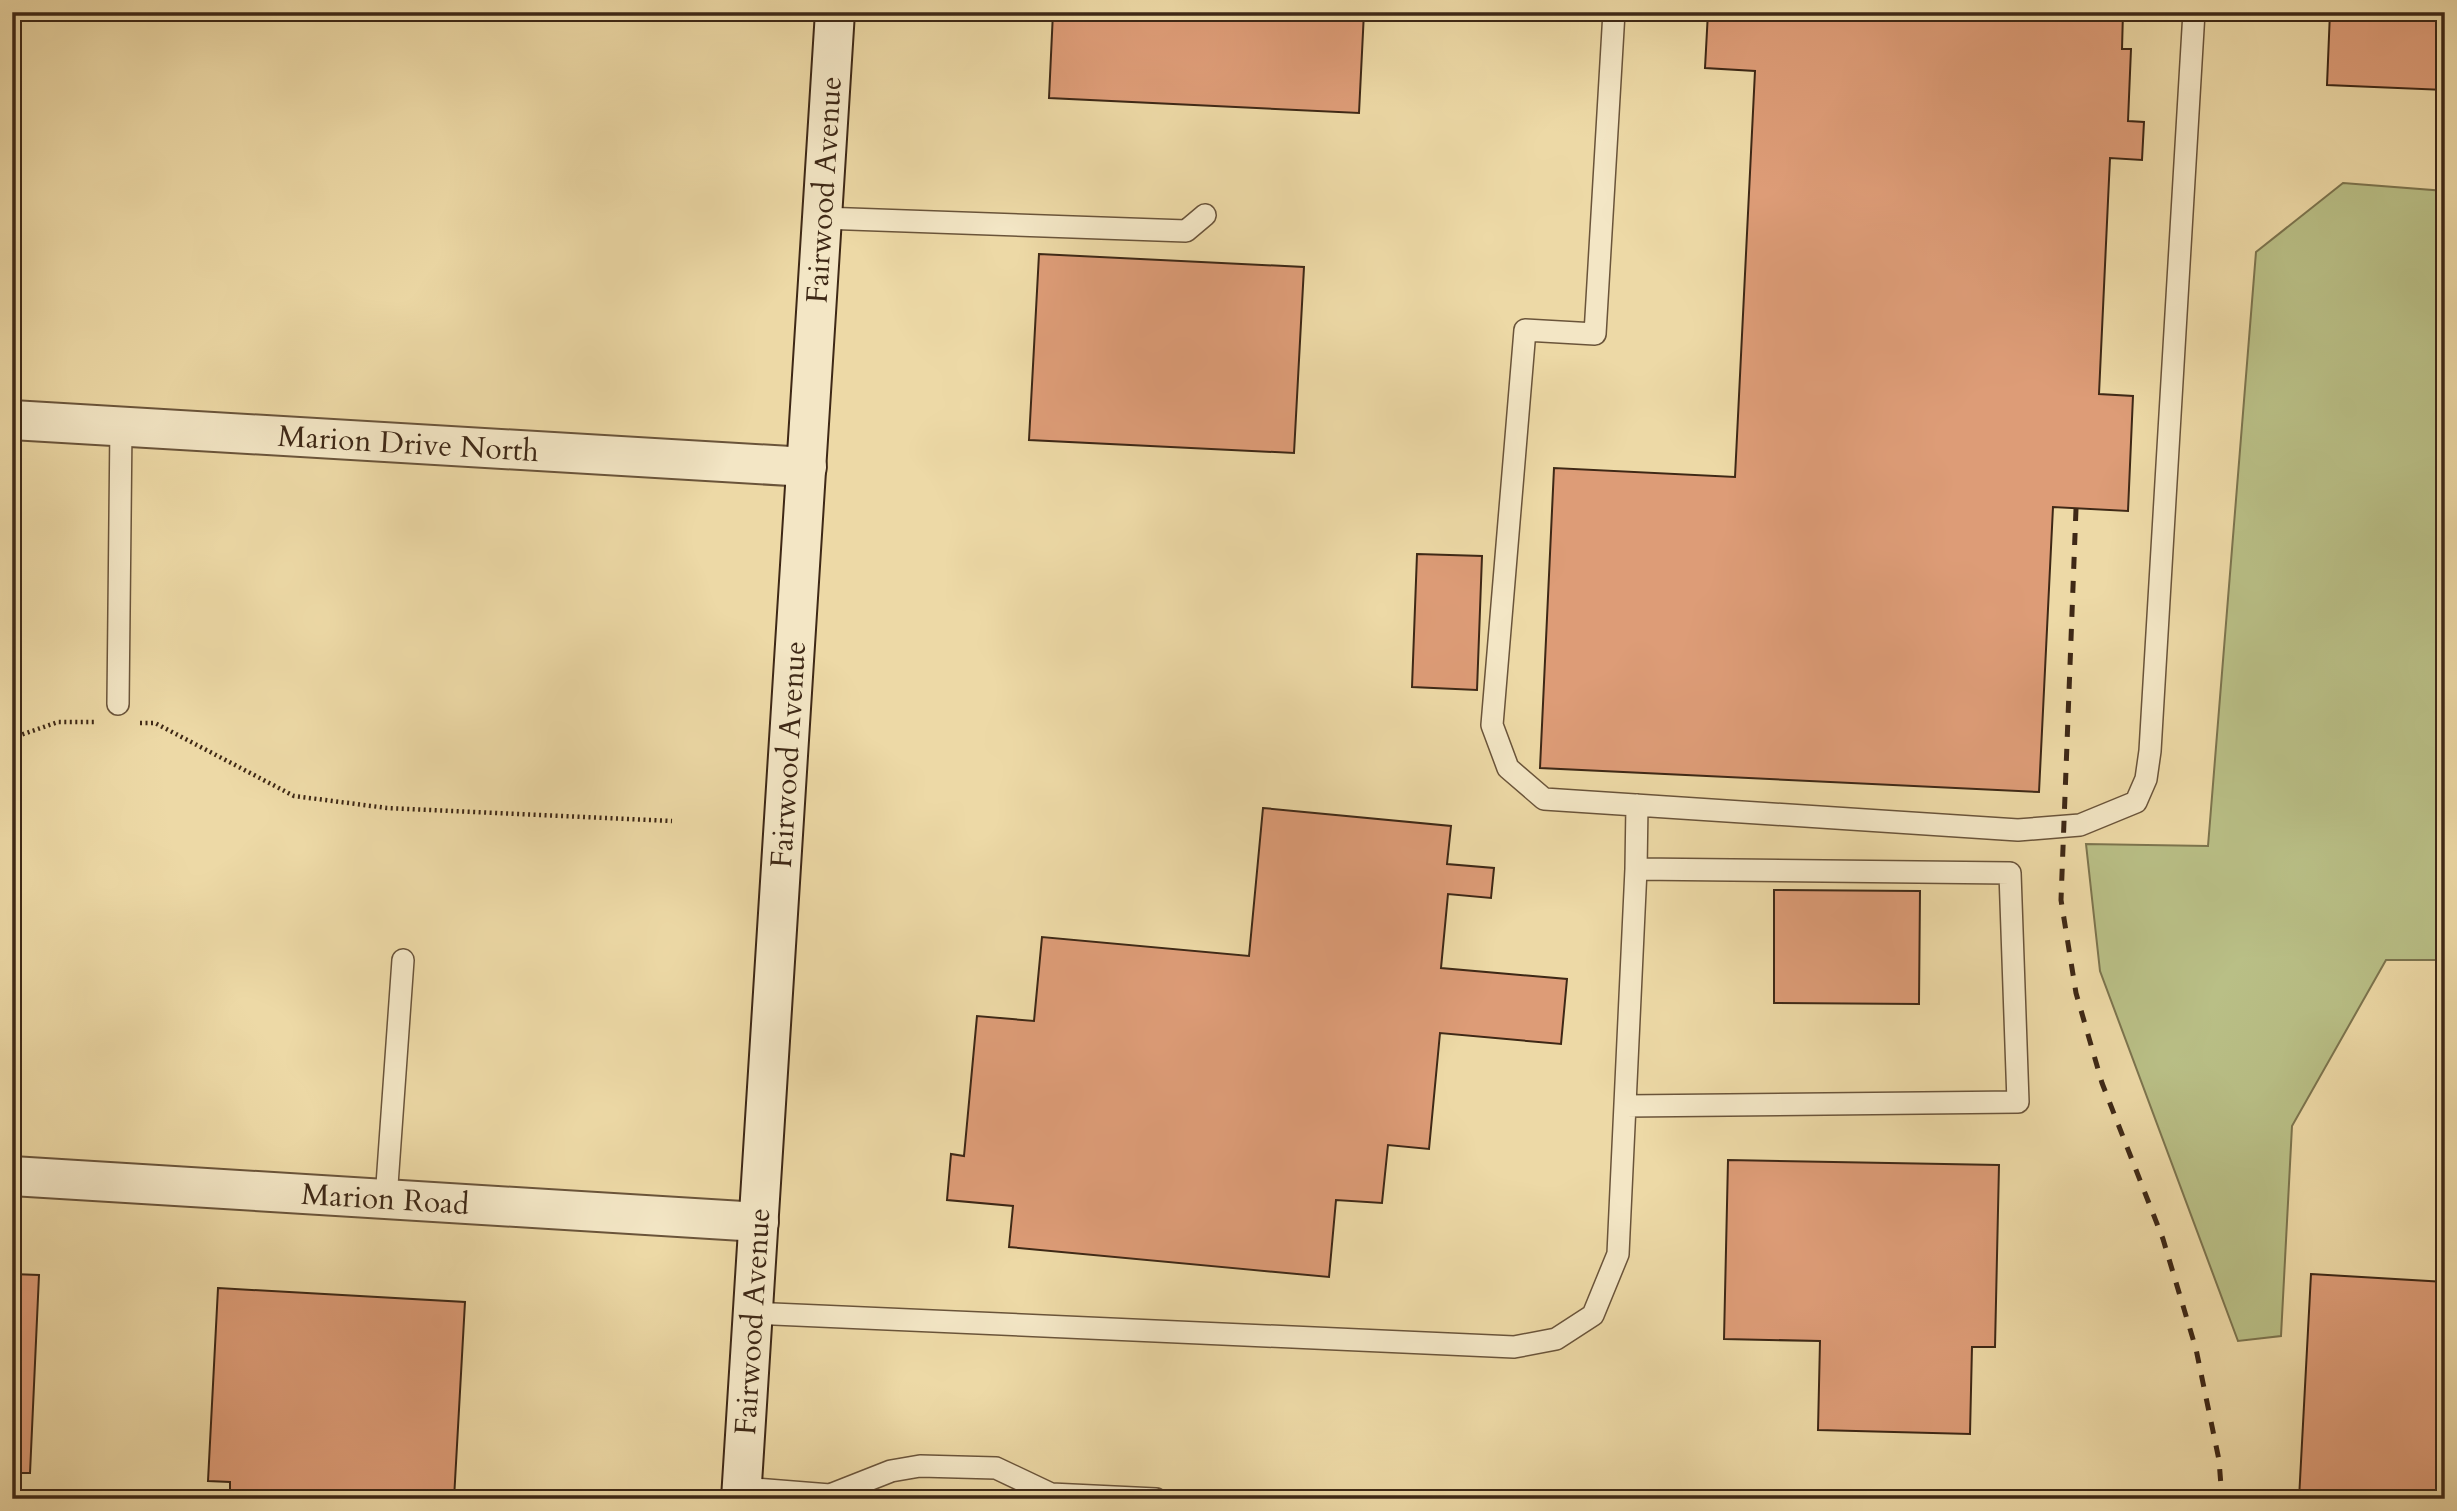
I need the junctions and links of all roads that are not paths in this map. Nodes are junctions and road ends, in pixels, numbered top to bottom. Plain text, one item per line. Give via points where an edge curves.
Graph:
1 (835, 12) edge
2 (1614, 12) edge
3 (2194, 12) edge
4 (1205, 215) dead end
5 (822, 219) junction
6 (12, 420) edge
7 (121, 426) junction
8 (807, 467) junction
9 (118, 704) dead end
10 (1637, 805) junction
11 (1636, 869) junction
12 (403, 960) dead end
13 (1625, 1106) junction
14 (12, 1176) edge
15 (386, 1199) junction
16 (759, 1222) junction
17 (753, 1313) junction
18 (742, 1494) edge
19 (834, 1497) edge
20 (1048, 1497) edge
21 (1157, 1499) edge

1 - 5 street, Fairwood Avenue
2 - 10 lane via 1595,334 1525,330 1492,725 1508,768 1544,799
3 - 10 lane via 2150,751 2146,779 2136,802 2080,825 2018,830
4 - 5 lane via 1186,231
5 - 8 street, Fairwood Avenue
6 - 7 street, Marion Drive North
7 - 8 street, Marion Drive North
7 - 9 lane
8 - 16 street, Fairwood Avenue
10 - 11 lane
11 - 13 lane
11 - 13 lane via 2010,873 2018,1102
12 - 15 lane
13 - 17 lane via 1618,1254 1593,1315 1556,1339 1514,1347
14 - 15 street, Marion Road
15 - 16 street, Marion Road
16 - 17 street, Fairwood Avenue
17 - 18 street, Fairwood Avenue
18 - 19 lane
19 - 20 lane via 891,1471 920,1466 996,1468
20 - 21 lane

